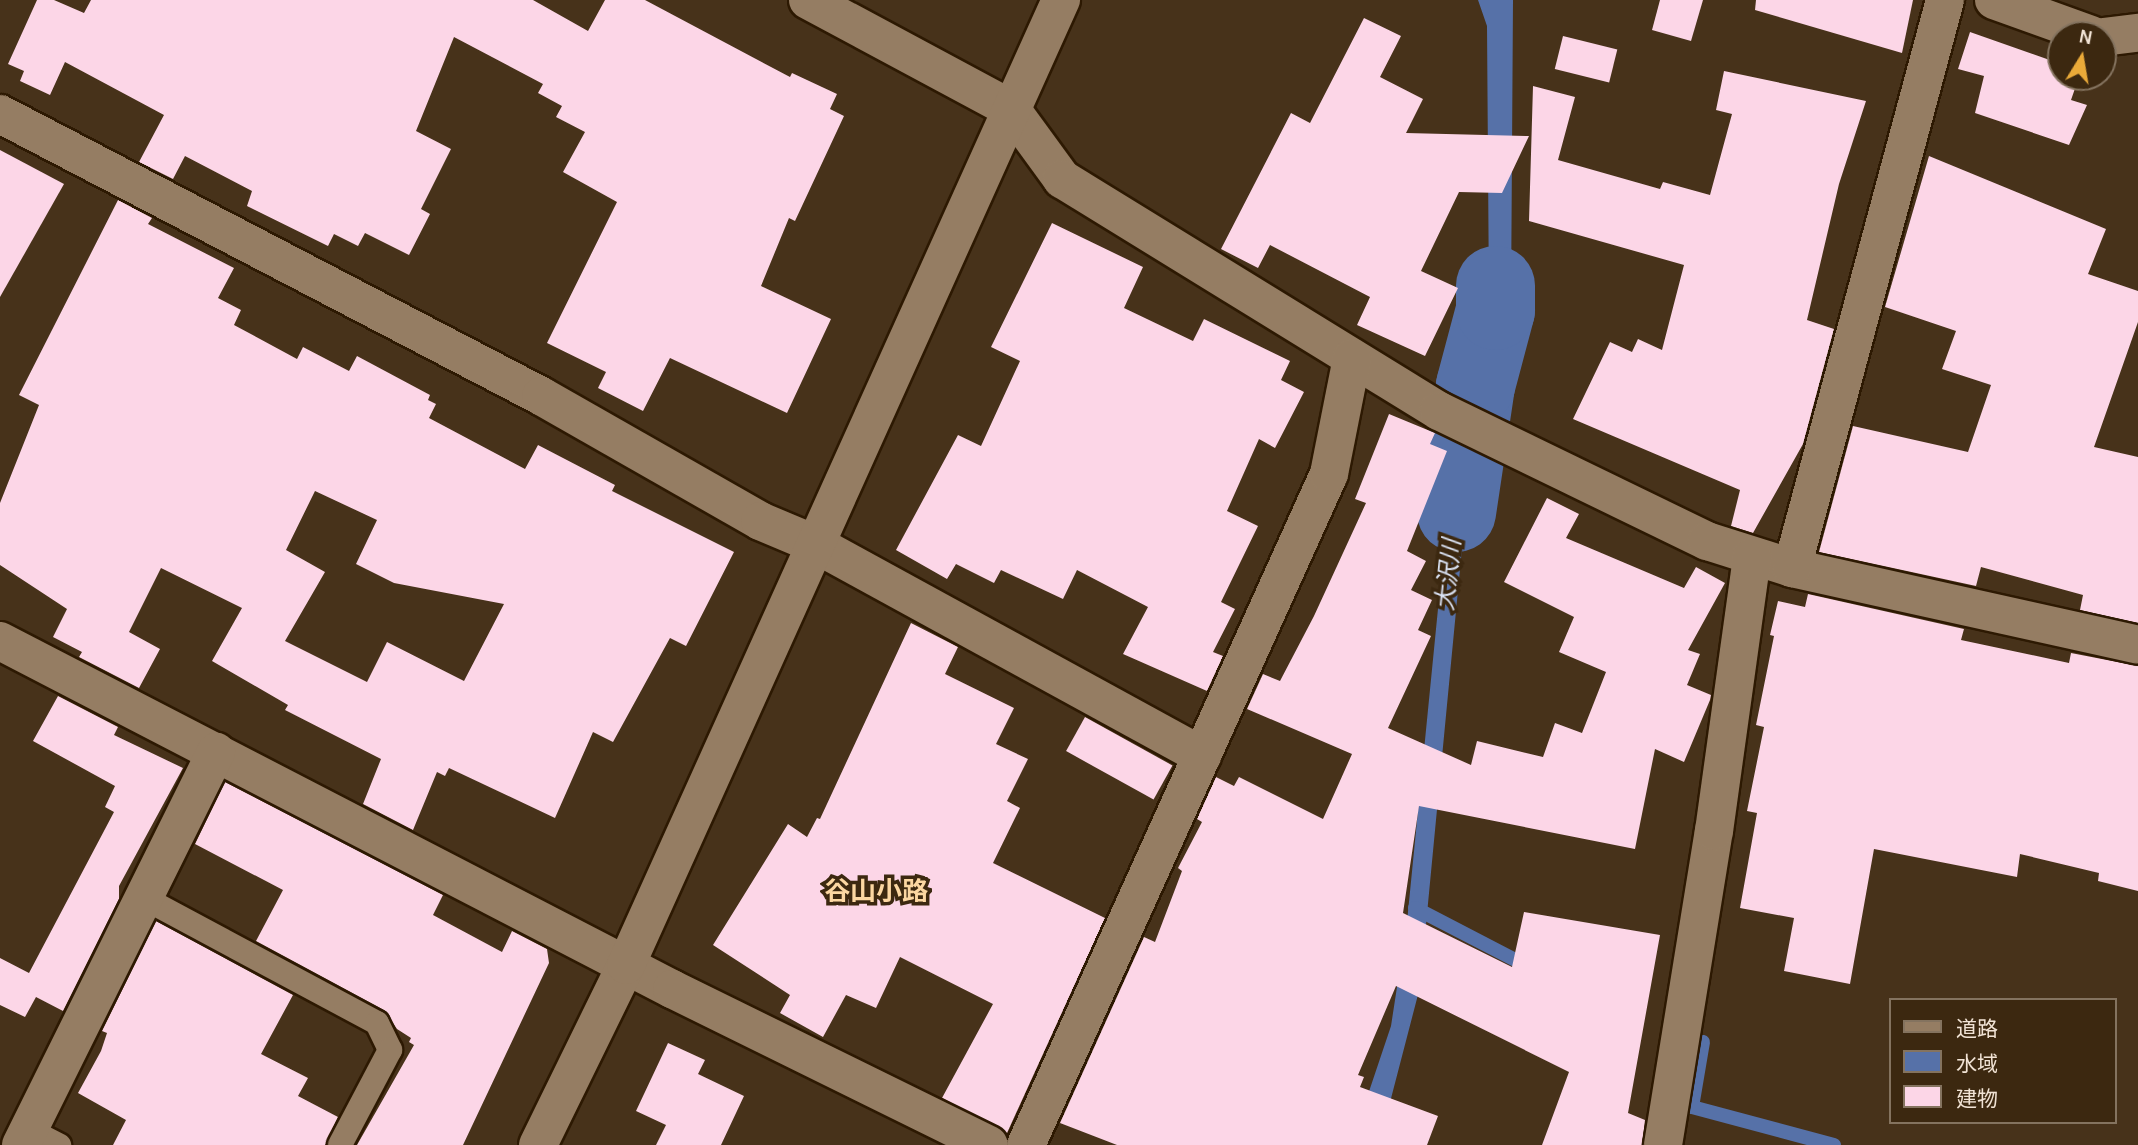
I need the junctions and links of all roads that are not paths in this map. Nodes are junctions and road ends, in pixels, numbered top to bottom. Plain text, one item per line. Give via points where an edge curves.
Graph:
1 (808, 0) edge
2 (1061, 0) edge
3 (1945, 0) edge
4 (1994, 0) edge
5 (2052, 21) edge
6 (2138, 33) edge
7 (2117, 35) edge
8 (1011, 109) junction
9 (0, 114) edge
10 (1352, 358) junction
11 (817, 545) junction
12 (1752, 557) junction
13 (1792, 568) junction
14 (0, 641) edge
15 (2138, 645) edge
16 (216, 752) junction
17 (1202, 756) junction
18 (144, 898) junction
19 (626, 965) junction
20 (36, 1140) edge
21 (340, 1145) edge
22 (538, 1145) edge
23 (989, 1145) edge
24 (1026, 1145) edge
25 (1663, 1145) edge

1 - 8 street
2 - 8 street
3 - 13 street
4 - 5 street
6 - 7 street
8 - 10 street via 1062,179
8 - 11 street
9 - 11 street via 541,396 760,521
10 - 12 street via 1439,411 1707,541
10 - 17 street via 1329,474
11 - 17 street
11 - 19 street
12 - 13 street
12 - 25 street
13 - 15 street
14 - 16 street
16 - 18 street
16 - 19 street
17 - 24 street
18 - 20 street
18 - 21 lane via 377,1023 390,1050
19 - 22 street
19 - 23 street

